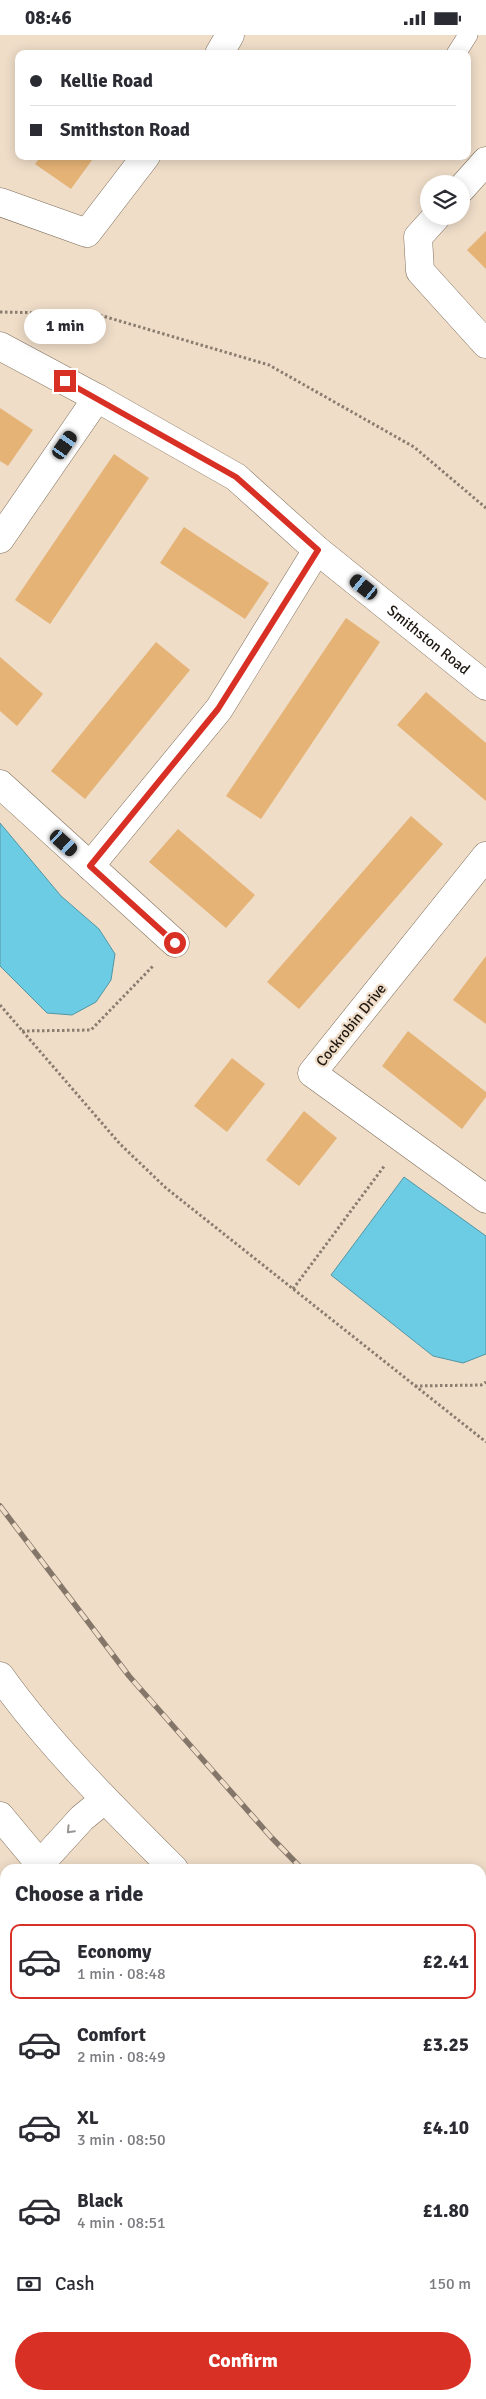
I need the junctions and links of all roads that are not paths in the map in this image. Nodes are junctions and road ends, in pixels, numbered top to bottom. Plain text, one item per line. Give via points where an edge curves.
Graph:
1 (230, 35) edge
2 (468, 35) edge
3 (221, 50) edge
4 (459, 50) edge
5 (143, 160) edge
6 (486, 161) edge
7 (470, 179) edge
8 (0, 202) edge
9 (429, 225) edge
10 (486, 344) edge
11 (0, 346) edge
12 (97, 398) junction
13 (0, 539) edge
14 (318, 550) junction
15 (486, 686) edge
16 (0, 784) edge
17 (486, 856) edge
18 (90, 866) junction
19 (175, 943) road end
20 (486, 1199) edge
21 (5, 1687) edge
22 (104, 1800) junction
23 (0, 1816) edge
24 (40, 1864) edge
25 (44, 1864) edge
26 (169, 1864) edge

1 - 3 main road
2 - 4 lane
5 - 8 main road via 87,233
6 - 7 main road
9 - 10 main road via 418,237 420,271
11 - 12 main road, Smithston Road
12 - 13 main road
12 - 14 main road, Smithston Road via 236,477
14 - 15 main road, Smithston Road
14 - 18 main road via 218,709
16 - 18 main road
17 - 20 main road, Cockrobin Drive via 312,1073
18 - 19 main road
21 - 22 main road
22 -> 25 main road via 82,1818
22 - 26 main road
23 - 24 main road

